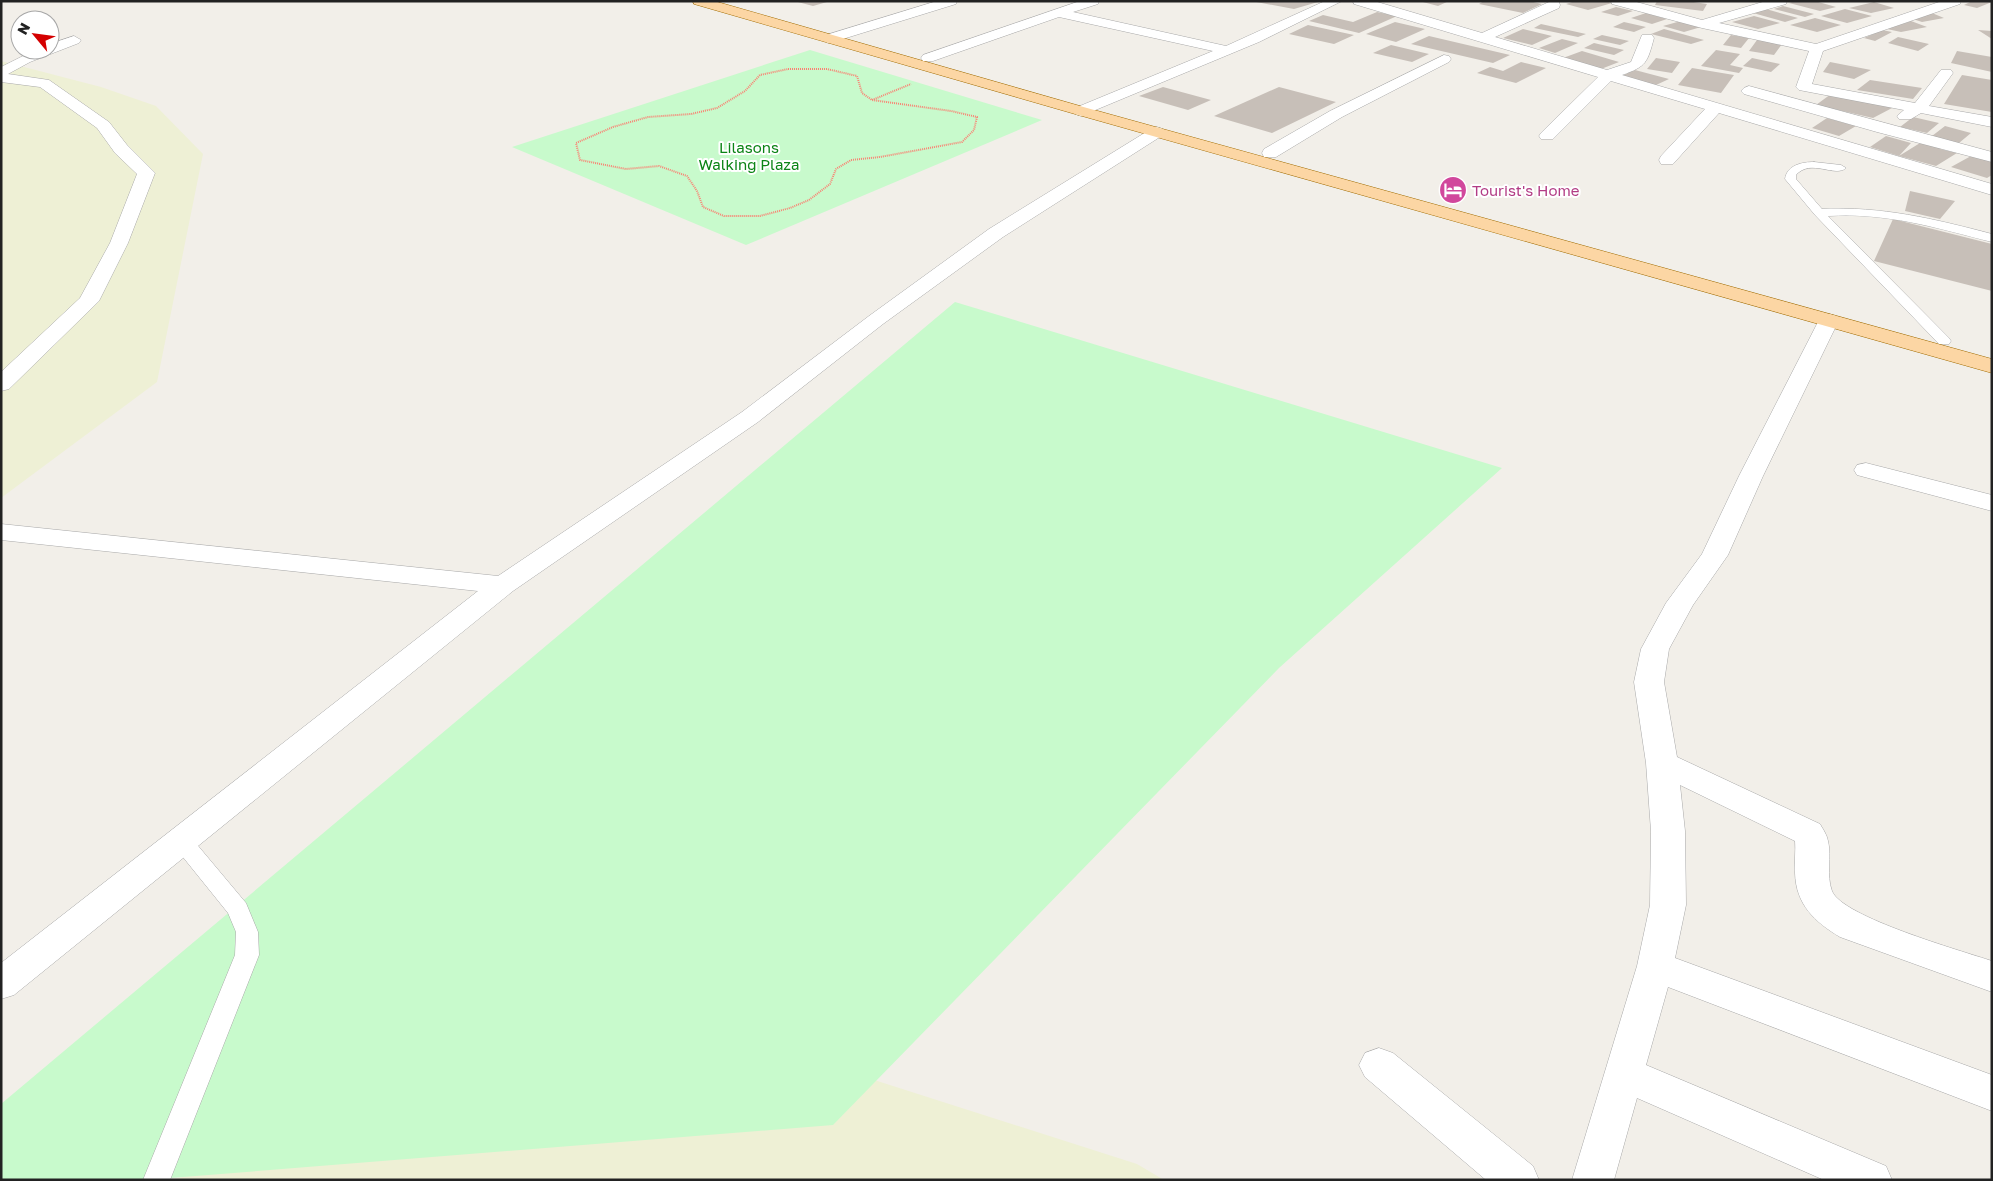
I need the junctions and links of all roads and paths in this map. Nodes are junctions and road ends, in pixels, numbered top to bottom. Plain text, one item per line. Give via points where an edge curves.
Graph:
1 (699, 1) edge
2 (728, 1) edge
3 (951, 1) edge
4 (1093, 1) edge
5 (1336, 1) edge
6 (1360, 1) edge
7 (1409, 1) edge
8 (1617, 1) edge
9 (1781, 1) edge
10 (1955, 1) edge
11 (1639, 4) edge
12 (1554, 5) dead end
13 (1389, 10) junction
14 (1059, 13) junction
15 (1702, 24) junction
16 (835, 37) junction
17 (1483, 38) junction
18 (1647, 38) dead end
19 (74, 40) dead end
20 (60, 46) edge
21 (1817, 48) junction
22 (1227, 50) junction
23 (928, 58) junction
24 (1444, 59) dead end
25 (23, 60) edge
26 (1, 72) edge
27 (942, 72) junction
28 (1946, 73) dead end
29 (1608, 75) junction
30 (1, 78) edge
31 (1760, 79) dead end
32 (1789, 84) dead end
33 (1817, 89) junction
34 (1749, 91) junction
35 (872, 100) junction
36 (1088, 108) junction
37 (1919, 108) junction
38 (1723, 109) junction
39 (1992, 122) edge
40 (1883, 130) junction
41 (1156, 132) junction
42 (1547, 136) dead end
43 (1856, 148) junction
44 (1270, 153) junction
45 (1992, 157) edge
46 (1668, 160) dead end
47 (1307, 168) junction
48 (1841, 168) dead end
49 (1992, 190) edge
50 (1819, 213) junction
51 (1992, 238) edge
52 (1589, 247) junction
53 (1829, 320) junction
54 (1944, 341) junction
55 (1992, 354) edge
56 (1992, 366) edge
57 (1, 384) edge
58 (1866, 470) dead end
59 (1992, 503) edge
60 (1, 532) edge
61 (503, 585) junction
62 (1662, 763) junction
63 (181, 841) junction
64 (1655, 966) junction
65 (1992, 977) edge
66 (1, 984) edge
67 (1379, 1065) dead end
68 (1625, 1074) junction
69 (1992, 1093) edge
70 (156, 1180) edge
71 (1518, 1180) edge
72 (1593, 1180) edge
73 (1871, 1180) edge

1 - 16 main road
2 - 16 main road
3 - 16 street
4 - 14 street
5 - 22 street
6 - 13 street
7 - 13 street
8 - 11 street
9 - 15 street
10 - 21 street
11 - 15 street
12 - 17 street
13 - 17 street
14 - 22 street
14 - 23 street
15 - 21 street
16 - 23 main road
16 - 27 main road
17 - 29 street
18 - 29 street via 1636,65
19 - 20 street
21 - 33 street via 1804,87
22 - 36 street
23 - 36 main road
24 - 44 street via 1336,114
25 - 26 street
27 - 35 path
27 - 36 main road
28 - 37 street
29 - 38 street
29 - 42 street
30 - 57 street via 44,83 103,124 146,173 119,243 89,301
31 - 34 street
32 - 33 street
33 - 37 street
34 - 38 street
34 - 40 street
35 - 35 path via 862,93 857,76 827,69 788,69 760,75 745,92 717,108 648,118 613,127 576,143 580,160 626,169 659,166 687,176 703,207 724,216 760,216 809,200 830,184 836,169 851,160 962,142 974,130 977,117 956,110
36 - 41 main road
36 - 44 main road
37 - 39 street
37 - 40 street
38 - 43 street
38 - 46 street
40 - 43 street
40 - 45 street
41 - 47 main road
41 - 61 street via 996,233 750,417
43 - 49 street
44 - 47 main road
47 - 52 main road
48 - 50 lane via 1800,166 1791,175
50 - 51 lane via 1886,214
50 - 54 lane
52 - 53 main road
52 - 54 main road
53 - 56 main road
53 - 62 street via 1715,555 1680,603 1655,649 1649,682
54 - 55 main road
58 - 59 street
60 - 61 street
61 - 63 street
62 - 64 street via 1668,831 1668,905
62 - 65 street via 1808,833 1812,840 1812,885 1818,902 1834,916 1853,927
63 - 66 street
63 - 70 lane via 238,909 248,932 247,955
64 - 68 street
64 - 69 street
67 - 71 street
68 - 72 street
68 - 73 street

